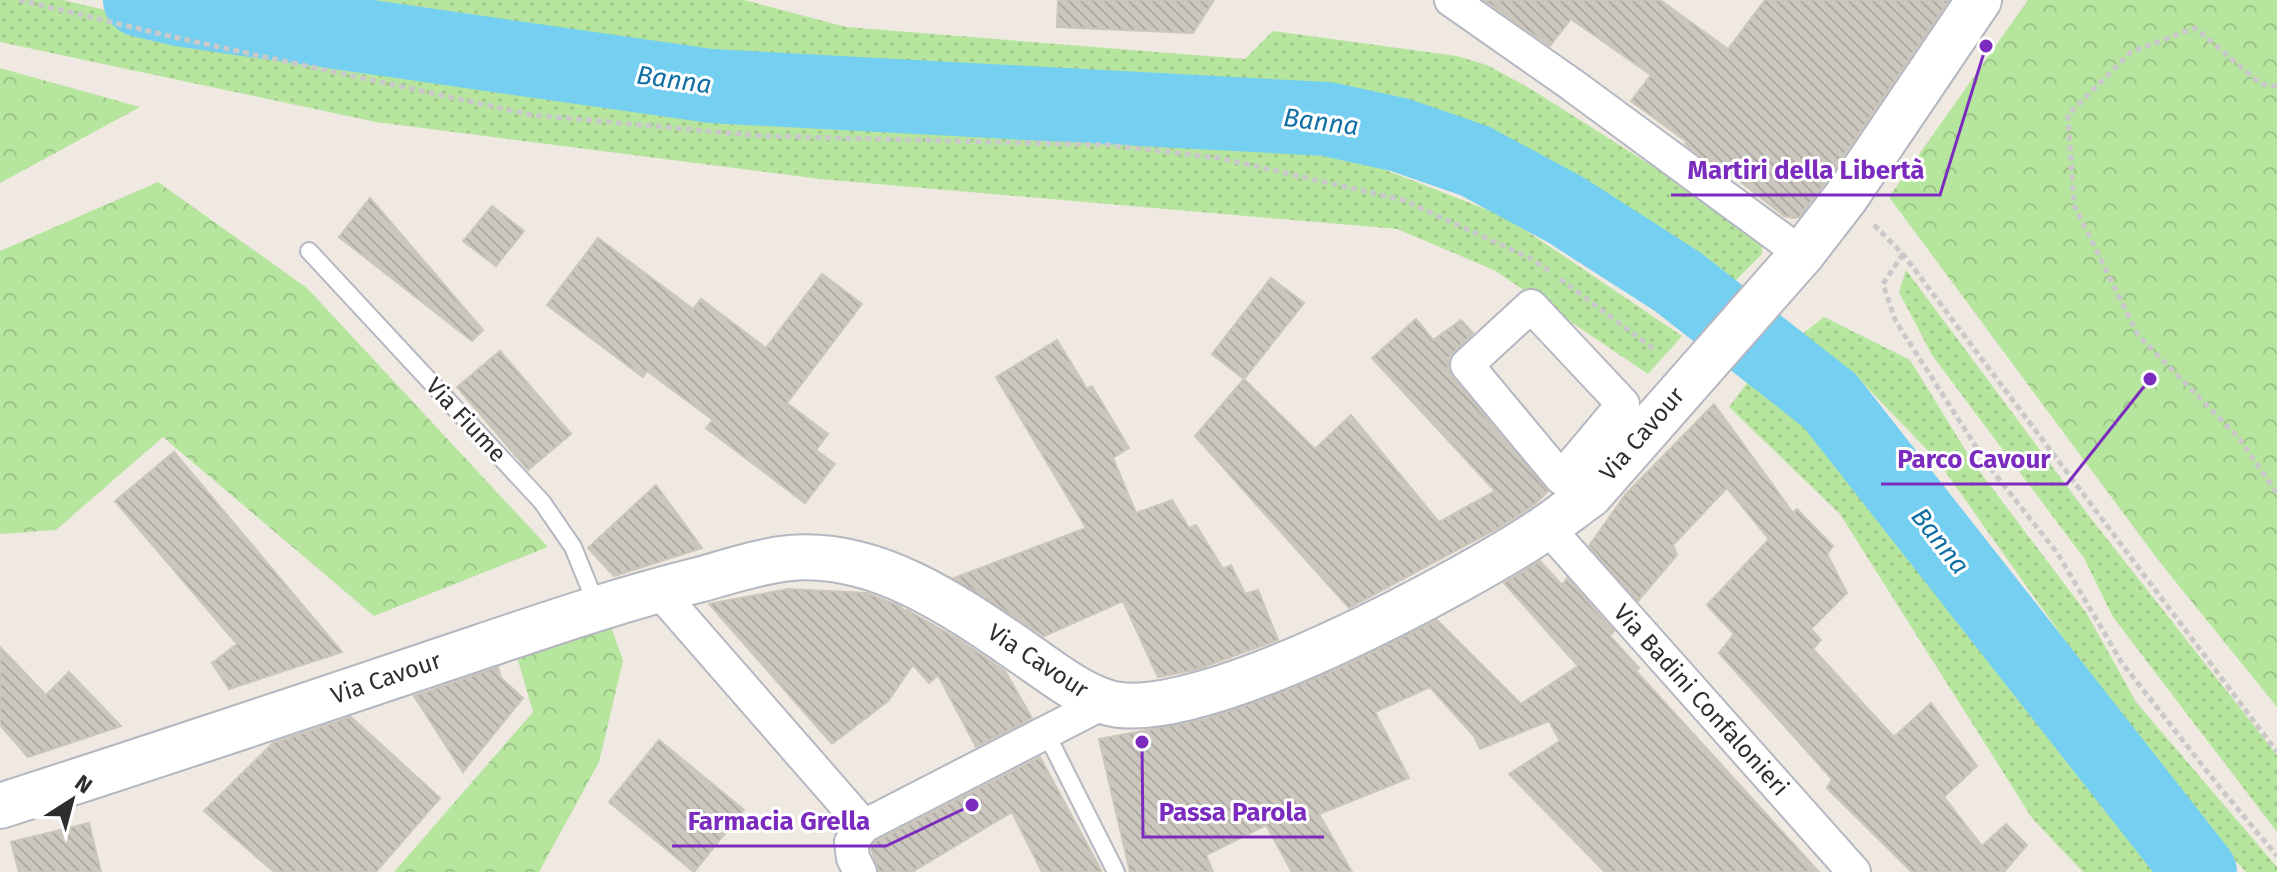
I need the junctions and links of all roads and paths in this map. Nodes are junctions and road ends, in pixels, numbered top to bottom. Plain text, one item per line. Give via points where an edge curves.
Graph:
1 (19, 0) edge
2 (1451, 0) edge
3 (1979, 0) edge
4 (2277, 86) edge
5 (1846, 197) junction
6 (309, 251) dead end
7 (1903, 254) junction
8 (1796, 261) junction
9 (1655, 350) dead end
10 (1623, 404) joint
11 (2277, 493) edge
12 (1547, 527) junction
13 (658, 590) junction
14 (597, 607) junction
15 (1105, 702) junction
16 (1045, 731) junction
17 (2277, 752) edge
18 (0, 806) edge
19 (864, 826) junction
20 (2277, 856) edge
21 (1851, 871) edge
22 (860, 872) edge
23 (1116, 872) edge

1 - 9 path via 532,115 762,136 1108,145 1220,158 1403,200 1530,258
2 - 8 street via 1571,84
3 - 5 street, Via Cavour
4 - 11 path via 2261,84 2195,28 2131,52 2068,115 2074,205 2138,335 2238,437
5 - 7 path
5 - 8 street, Via Cavour
6 - 14 lane, Via Fiume via 542,502 573,547
7 - 17 path
7 - 20 path via 1883,284 1895,320 1987,464 2058,554 2122,663
8 - 12 street, Via Cavour via 1590,495
10 - 10 street via 1561,478 1467,365 1531,306
12 - 15 street, Via Cavour via 1462,578 1275,671 1143,706
12 - 21 street, Via Badini Confalonieri
13 - 14 street, Via Cavour
13 - 15 street, Via Cavour via 787,558 856,563 930,594
13 - 19 street
14 - 18 street, Via Cavour
15 - 16 street
16 - 19 street
16 - 23 lane
19 - 22 street via 851,842

